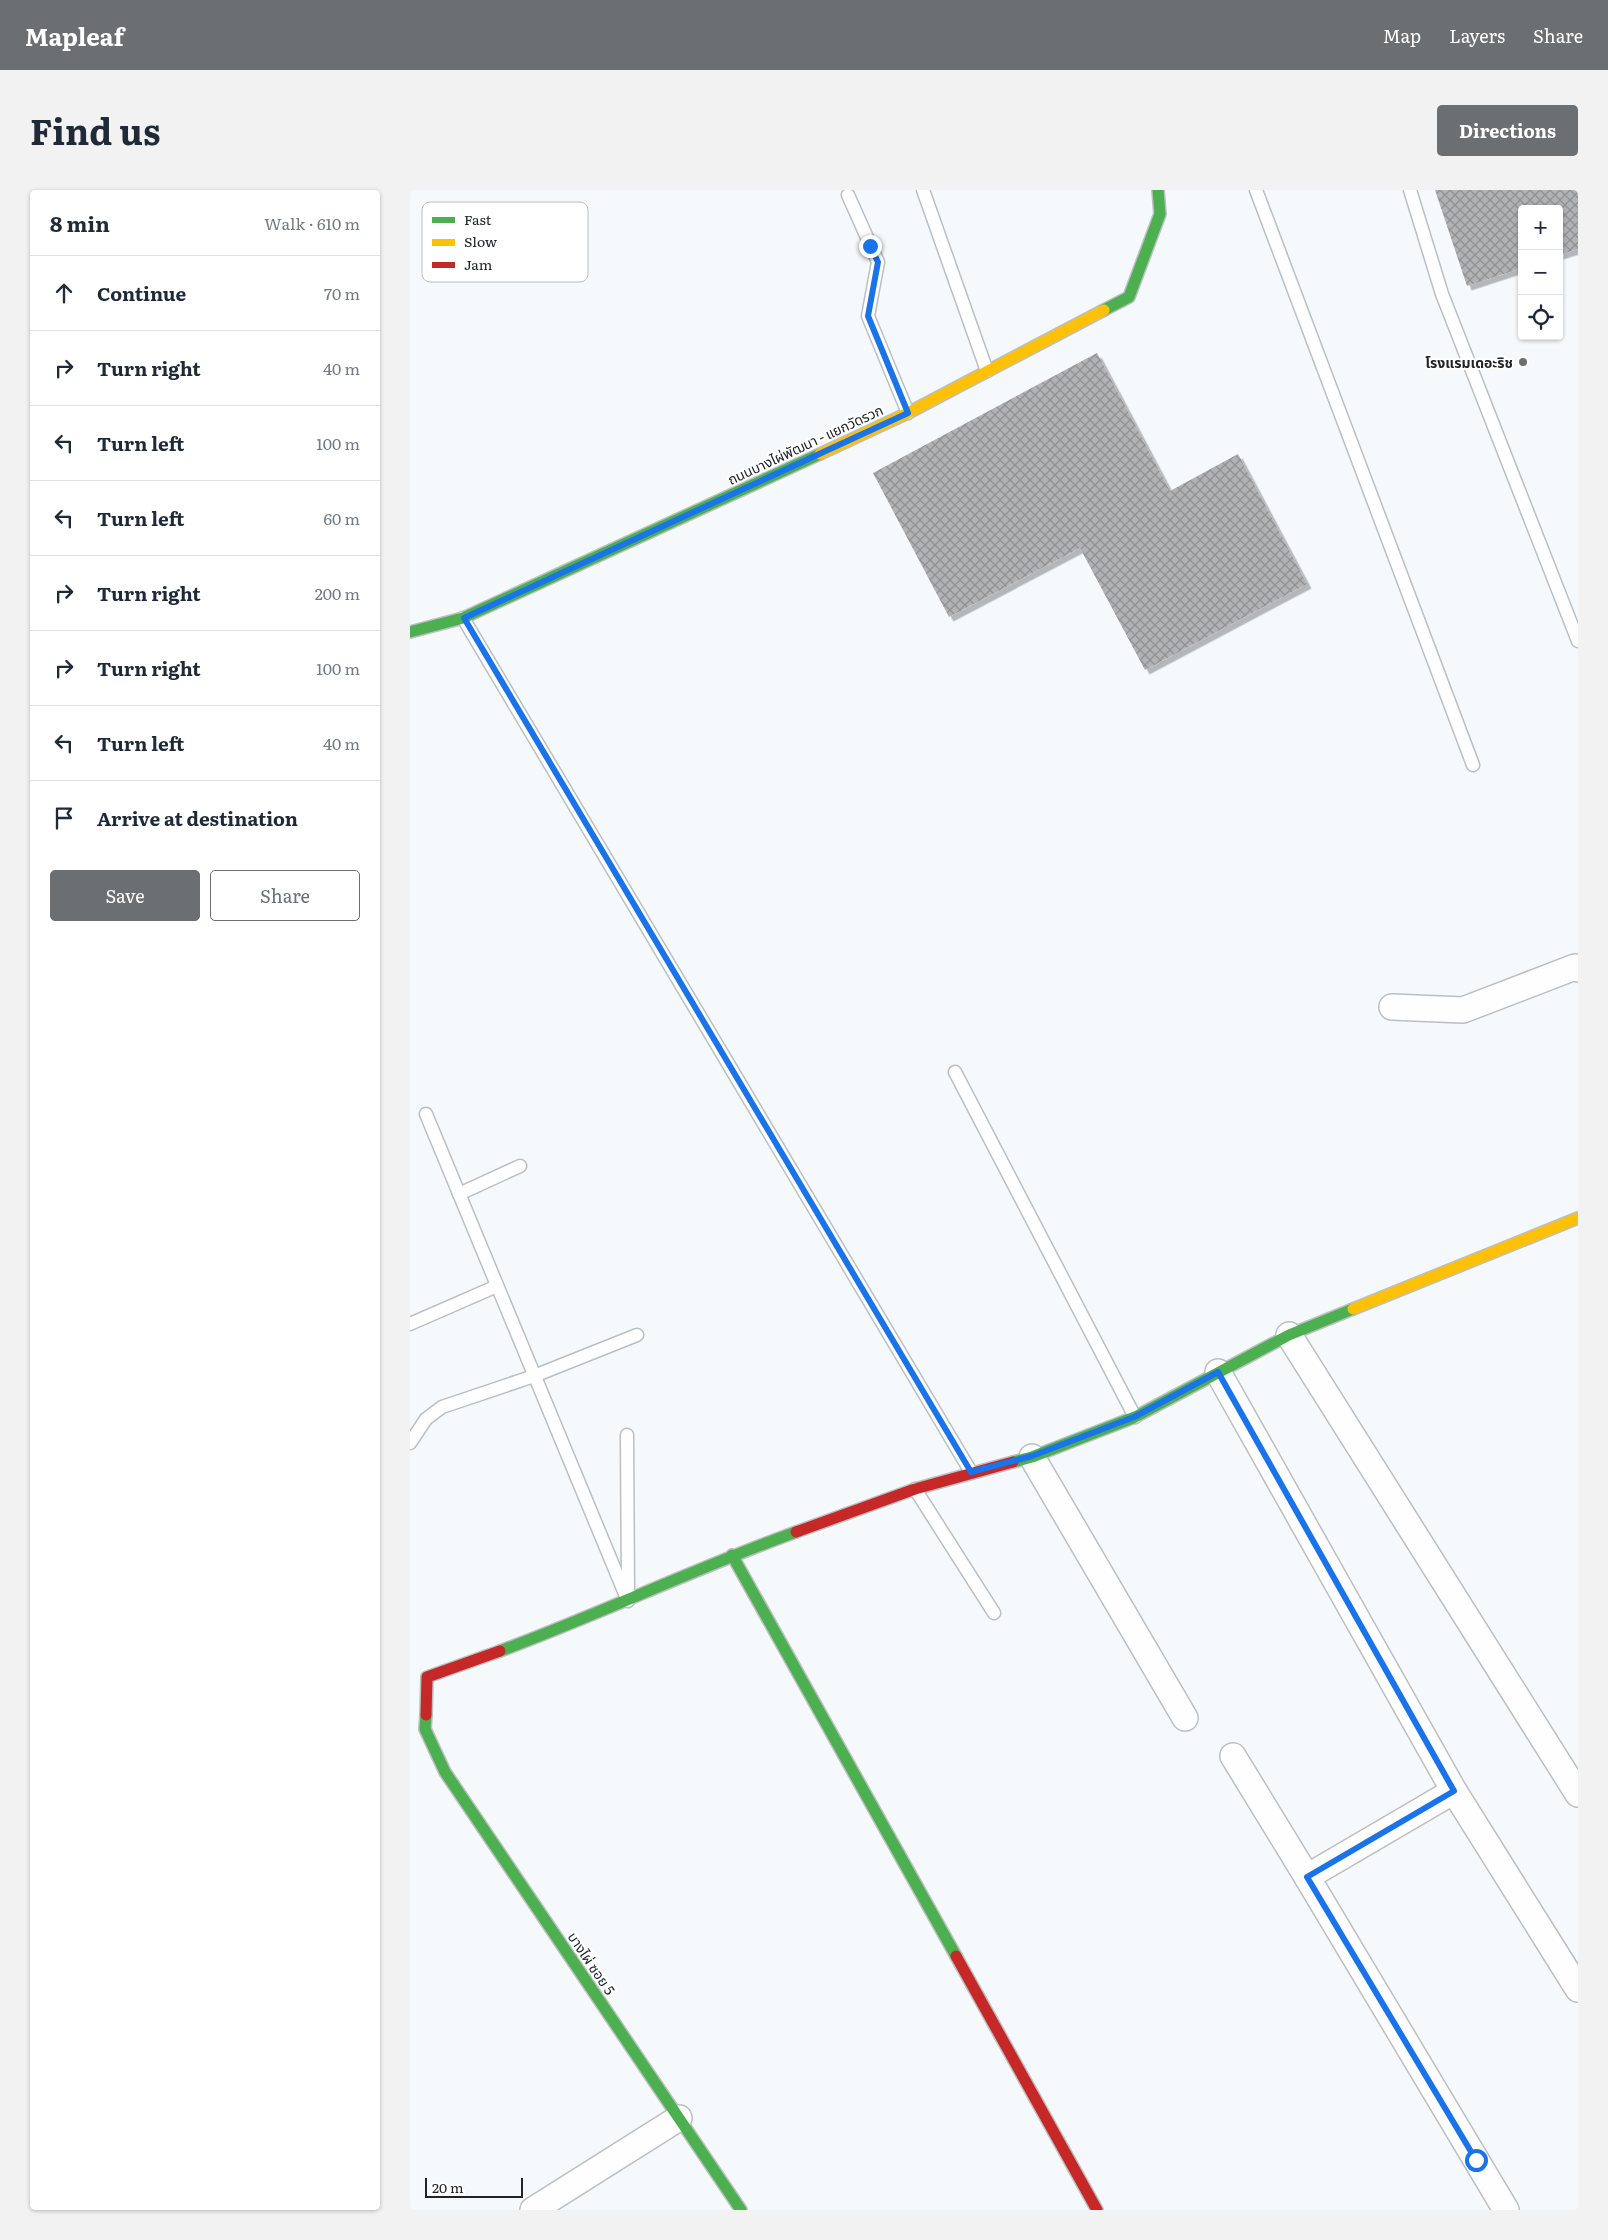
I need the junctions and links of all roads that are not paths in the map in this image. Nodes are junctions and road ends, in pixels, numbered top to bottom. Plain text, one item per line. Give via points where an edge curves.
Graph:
1 (923, 190) edge
2 (1158, 190) edge
3 (1256, 190) edge
4 (1410, 190) edge
5 (848, 195) dead end
6 (987, 371) junction
7 (908, 413) junction
8 (464, 618) junction
9 (410, 632) edge
10 (1578, 641) edge
11 (1473, 765) dead end
12 (1578, 969) edge
13 (1392, 1007) dead end
14 (955, 1072) dead end
15 (426, 1114) dead end
16 (520, 1166) dead end
17 (459, 1194) junction
18 (1578, 1218) edge
19 (497, 1286) junction
20 (410, 1324) edge
21 (637, 1334) dead end
22 (1289, 1335) junction
23 (1218, 1372) junction
24 (534, 1376) junction
25 (1134, 1417) junction
26 (627, 1435) dead end
27 (410, 1443) edge
28 (1032, 1456) junction
29 (971, 1472) junction
30 (915, 1489) junction
31 (732, 1555) junction
32 (628, 1601) junction
33 (994, 1613) dead end
34 (426, 1677) junction
35 (410, 1685) edge
36 (1185, 1718) dead end
37 (1232, 1756) dead end
38 (1454, 1791) junction
39 (1578, 1794) edge
40 (1307, 1877) junction
41 (1578, 1989) edge
42 (679, 2118) junction
43 (533, 2210) edge
44 (741, 2210) edge
45 (1097, 2210) edge
46 (1506, 2210) edge

1 - 6 lane
2 - 6 street, ถนนบางไผ่พัฒนา - แยกวัดรวก via 1160,214 1129,297
3 - 11 lane
4 - 10 lane via 1442,294
5 - 7 lane via 878,262 868,316
6 - 7 street, ถนนบางไผ่พัฒนา - แยกวัดรวก
7 - 8 street, ถนนบางไผ่พัฒนา - แยกวัดรวก
8 - 9 street, ถนนบางไผ่พัฒนา - แยกวัดรวก
8 - 29 lane
12 - 13 street via 1575,967 1463,1010
14 - 25 lane
15 - 17 lane
16 - 17 lane
17 - 19 lane
18 - 22 street
19 - 20 lane
19 - 24 lane
21 - 24 lane
22 - 23 street
22 - 39 street
23 - 25 street
23 - 38 street
24 - 27 lane via 442,1407 426,1418
24 - 32 lane
25 - 28 street
26 - 32 lane
28 - 29 street
28 - 36 street
29 - 30 street
30 - 31 street
30 - 33 lane
31 - 32 street
31 - 45 street
32 - 34 street
34 - 35 lane
34 - 42 street, บางไผ่ ซอย 5 via 421,1732
37 - 40 street
38 - 40 street
38 - 41 street
40 - 46 street
42 - 43 street
42 - 44 street, บางไผ่ ซอย 5

